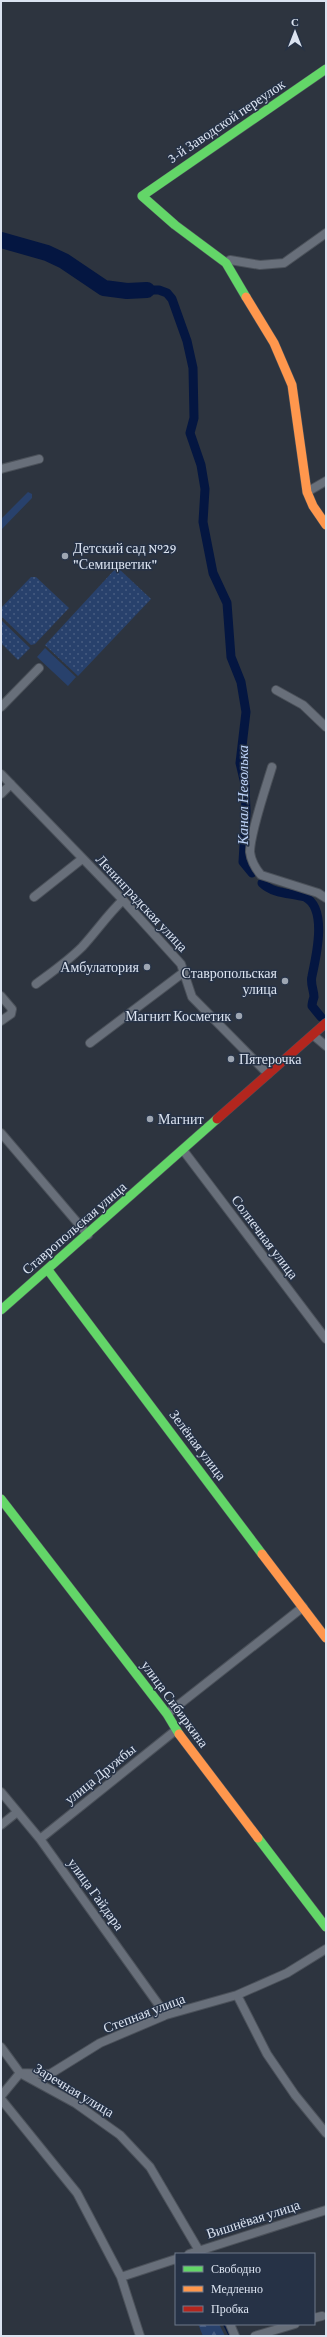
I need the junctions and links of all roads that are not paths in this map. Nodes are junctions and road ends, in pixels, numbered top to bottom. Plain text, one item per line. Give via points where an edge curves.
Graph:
1 (326, 70) edge
2 (326, 233) edge
3 (226, 263) junction
4 (39, 459) dead end
5 (1, 469) edge
6 (326, 481) edge
7 (307, 492) junction
8 (326, 525) edge
9 (39, 668) dead end
10 (276, 690) dead end
11 (1, 707) edge
12 (326, 727) edge
13 (272, 766) dead end
14 (1, 774) edge
15 (11, 784) junction
16 (1, 794) edge
17 (82, 859) junction
18 (34, 897) dead end
19 (326, 898) edge
20 (123, 900) junction
21 (184, 972) junction
22 (36, 984) dead end
23 (1, 996) edge
24 (1, 1021) edge
25 (326, 1024) edge
26 (314, 1034) junction
27 (90, 1043) dead end
28 (326, 1046) edge
29 (268, 1074) junction
30 (1, 1133) edge
31 (183, 1150) junction
32 (88, 1235) junction
33 (48, 1270) junction
34 (1, 1310) edge
35 (326, 1339) edge
36 (1, 1499) edge
37 (303, 1607) junction
38 (326, 1638) edge
39 (168, 1714) junction
40 (176, 1730) junction
41 (1, 1792) edge
42 (16, 1813) junction
43 (1, 1825) edge
44 (40, 1839) junction
45 (326, 1927) edge
46 (326, 1949) edge
47 (237, 1995) junction
48 (166, 2015) junction
49 (1, 2047) edge
50 (20, 2073) junction
51 (1, 2097) edge
52 (326, 2133) edge
53 (326, 2210) edge
54 (200, 2252) edge
55 (175, 2258) edge
56 (121, 2277) junction
57 (230, 2325) edge
58 (292, 2325) edge
59 (140, 2336) edge
60 (235, 2336) edge
61 (255, 2336) edge

1 - 3 street, 3-й Заводской переулок via 142,196 175,225
2 - 3 street via 284,263 260,265 230,260
3 - 7 street via 274,343 292,385
4 - 5 street
6 - 7 street
7 - 8 street
9 - 11 street
10 - 12 street via 303,704
13 - 19 street via 252,838 250,853 256,868 260,875 318,893
14 - 15 street, Ленинградская улица
15 - 16 street
15 - 17 street, Ленинградская улица
17 - 18 street
17 - 20 street, Ленинградская улица
20 - 21 street, Ленинградская улица via 181,964
20 - 22 street via 82,946
21 - 27 street
21 - 29 street, Ленинградская улица via 192,997
23 - 24 street via 12,1010 11,1014
25 - 26 street, Ставропольская улица
26 - 28 street
26 - 29 street, Ставропольская улица
29 - 31 street, Ставропольская улица
30 - 32 street
31 - 32 street, Ставропольская улица
31 - 35 street, Солнечная улица
32 - 33 street, Ставропольская улица
33 - 34 street, Ставропольская улица
33 - 37 street, Зелёная улица
36 - 39 street, улица Сибиркина
37 - 38 street, Зелёная улица
37 - 39 street
39 - 40 street, улица Сибиркина
40 - 44 street, улица Дружбы
40 - 45 street, улица Сибиркина
41 - 42 street, улица Гайдара
42 - 43 street
42 - 44 street, улица Гайдара
44 - 48 street, улица Гайдара
46 - 47 street, Степная улица via 287,1973
47 - 48 street, Степная улица
47 - 52 street via 267,2054 295,2095
48 - 50 street, Степная улица via 100,2043 50,2074
49 - 50 street, Заречная улица
50 - 51 street
50 - 54 street, Заречная улица via 76,2103 120,2135 150,2167
51 - 56 street via 77,2193
53 - 54 street, Вишнёвая улица
55 - 56 street
56 - 59 street
57 - 60 street
58 - 61 street

